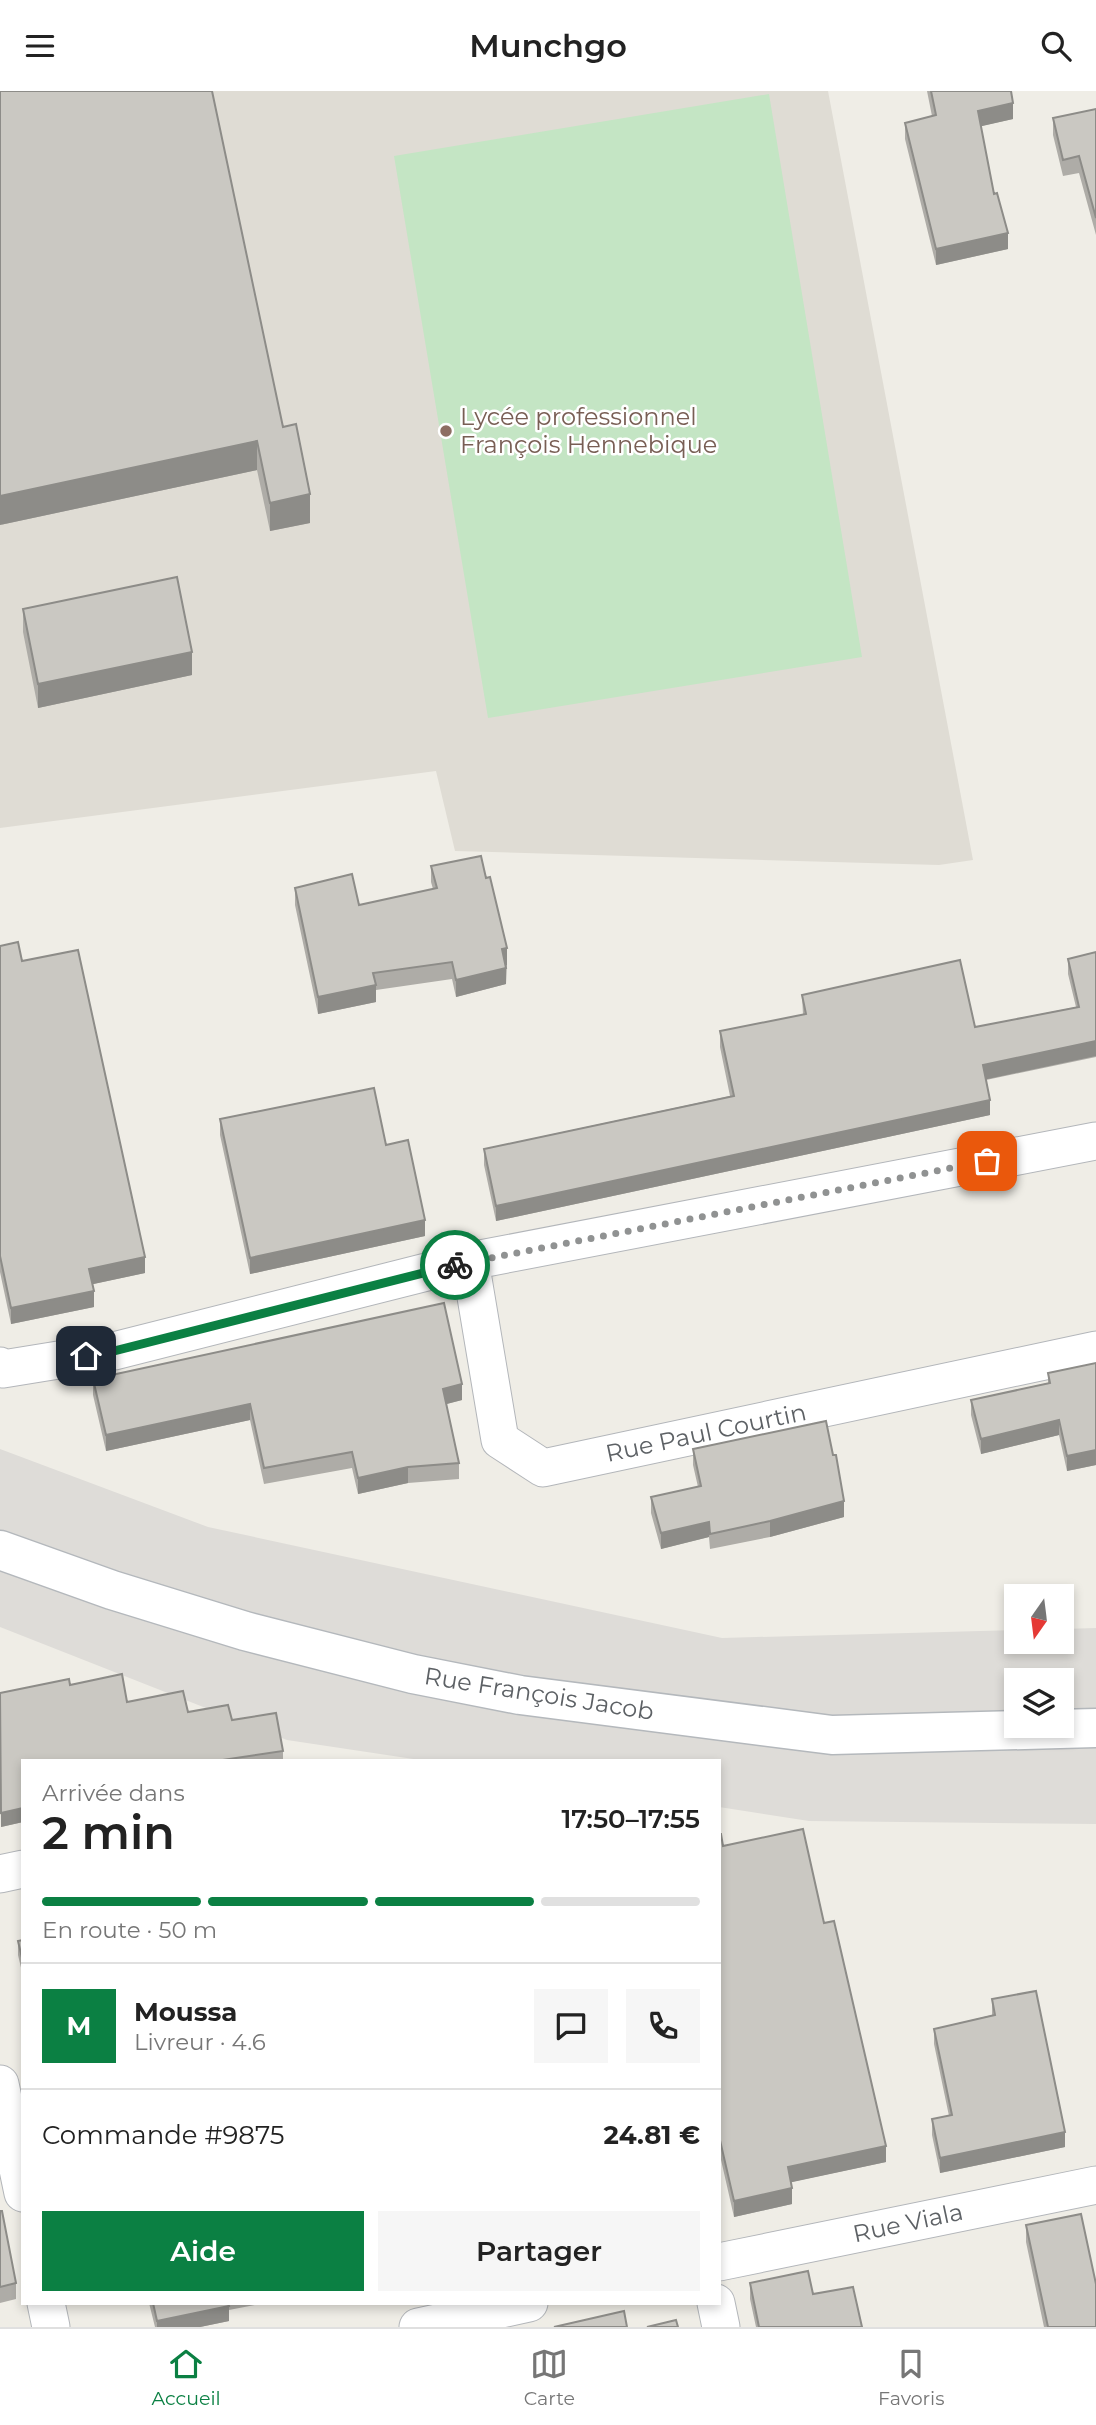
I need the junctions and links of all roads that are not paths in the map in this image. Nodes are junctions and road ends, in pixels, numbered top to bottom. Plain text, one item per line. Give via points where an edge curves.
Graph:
1 (1096, 1140) edge
2 (470, 1261) junction
3 (1096, 1350) edge
4 (2, 1368) edge
5 (0, 1550) edge
6 (1096, 1728) edge
7 (21, 1869) edge
8 (0, 1874) edge
9 (0, 2084) edge
10 (16, 2129) edge
11 (21, 2175) edge
12 (1096, 2185) edge
13 (721, 2262) edge
14 (46, 2305) edge
15 (520, 2305) edge
16 (716, 2305) edge
17 (51, 2327) edge
18 (418, 2327) edge
19 (721, 2327) edge

1 - 2 street
2 - 3 street, Rue Paul Courtin via 500,1440 543,1468
2 - 4 street via 114,1351
5 - 6 street, Rue François Jacob via 245,1631 413,1674 520,1695 832,1735
7 - 8 street
9 - 10 street
10 - 11 street
12 - 13 street, Rue Viala
14 - 17 street
15 - 18 street
16 - 19 street

